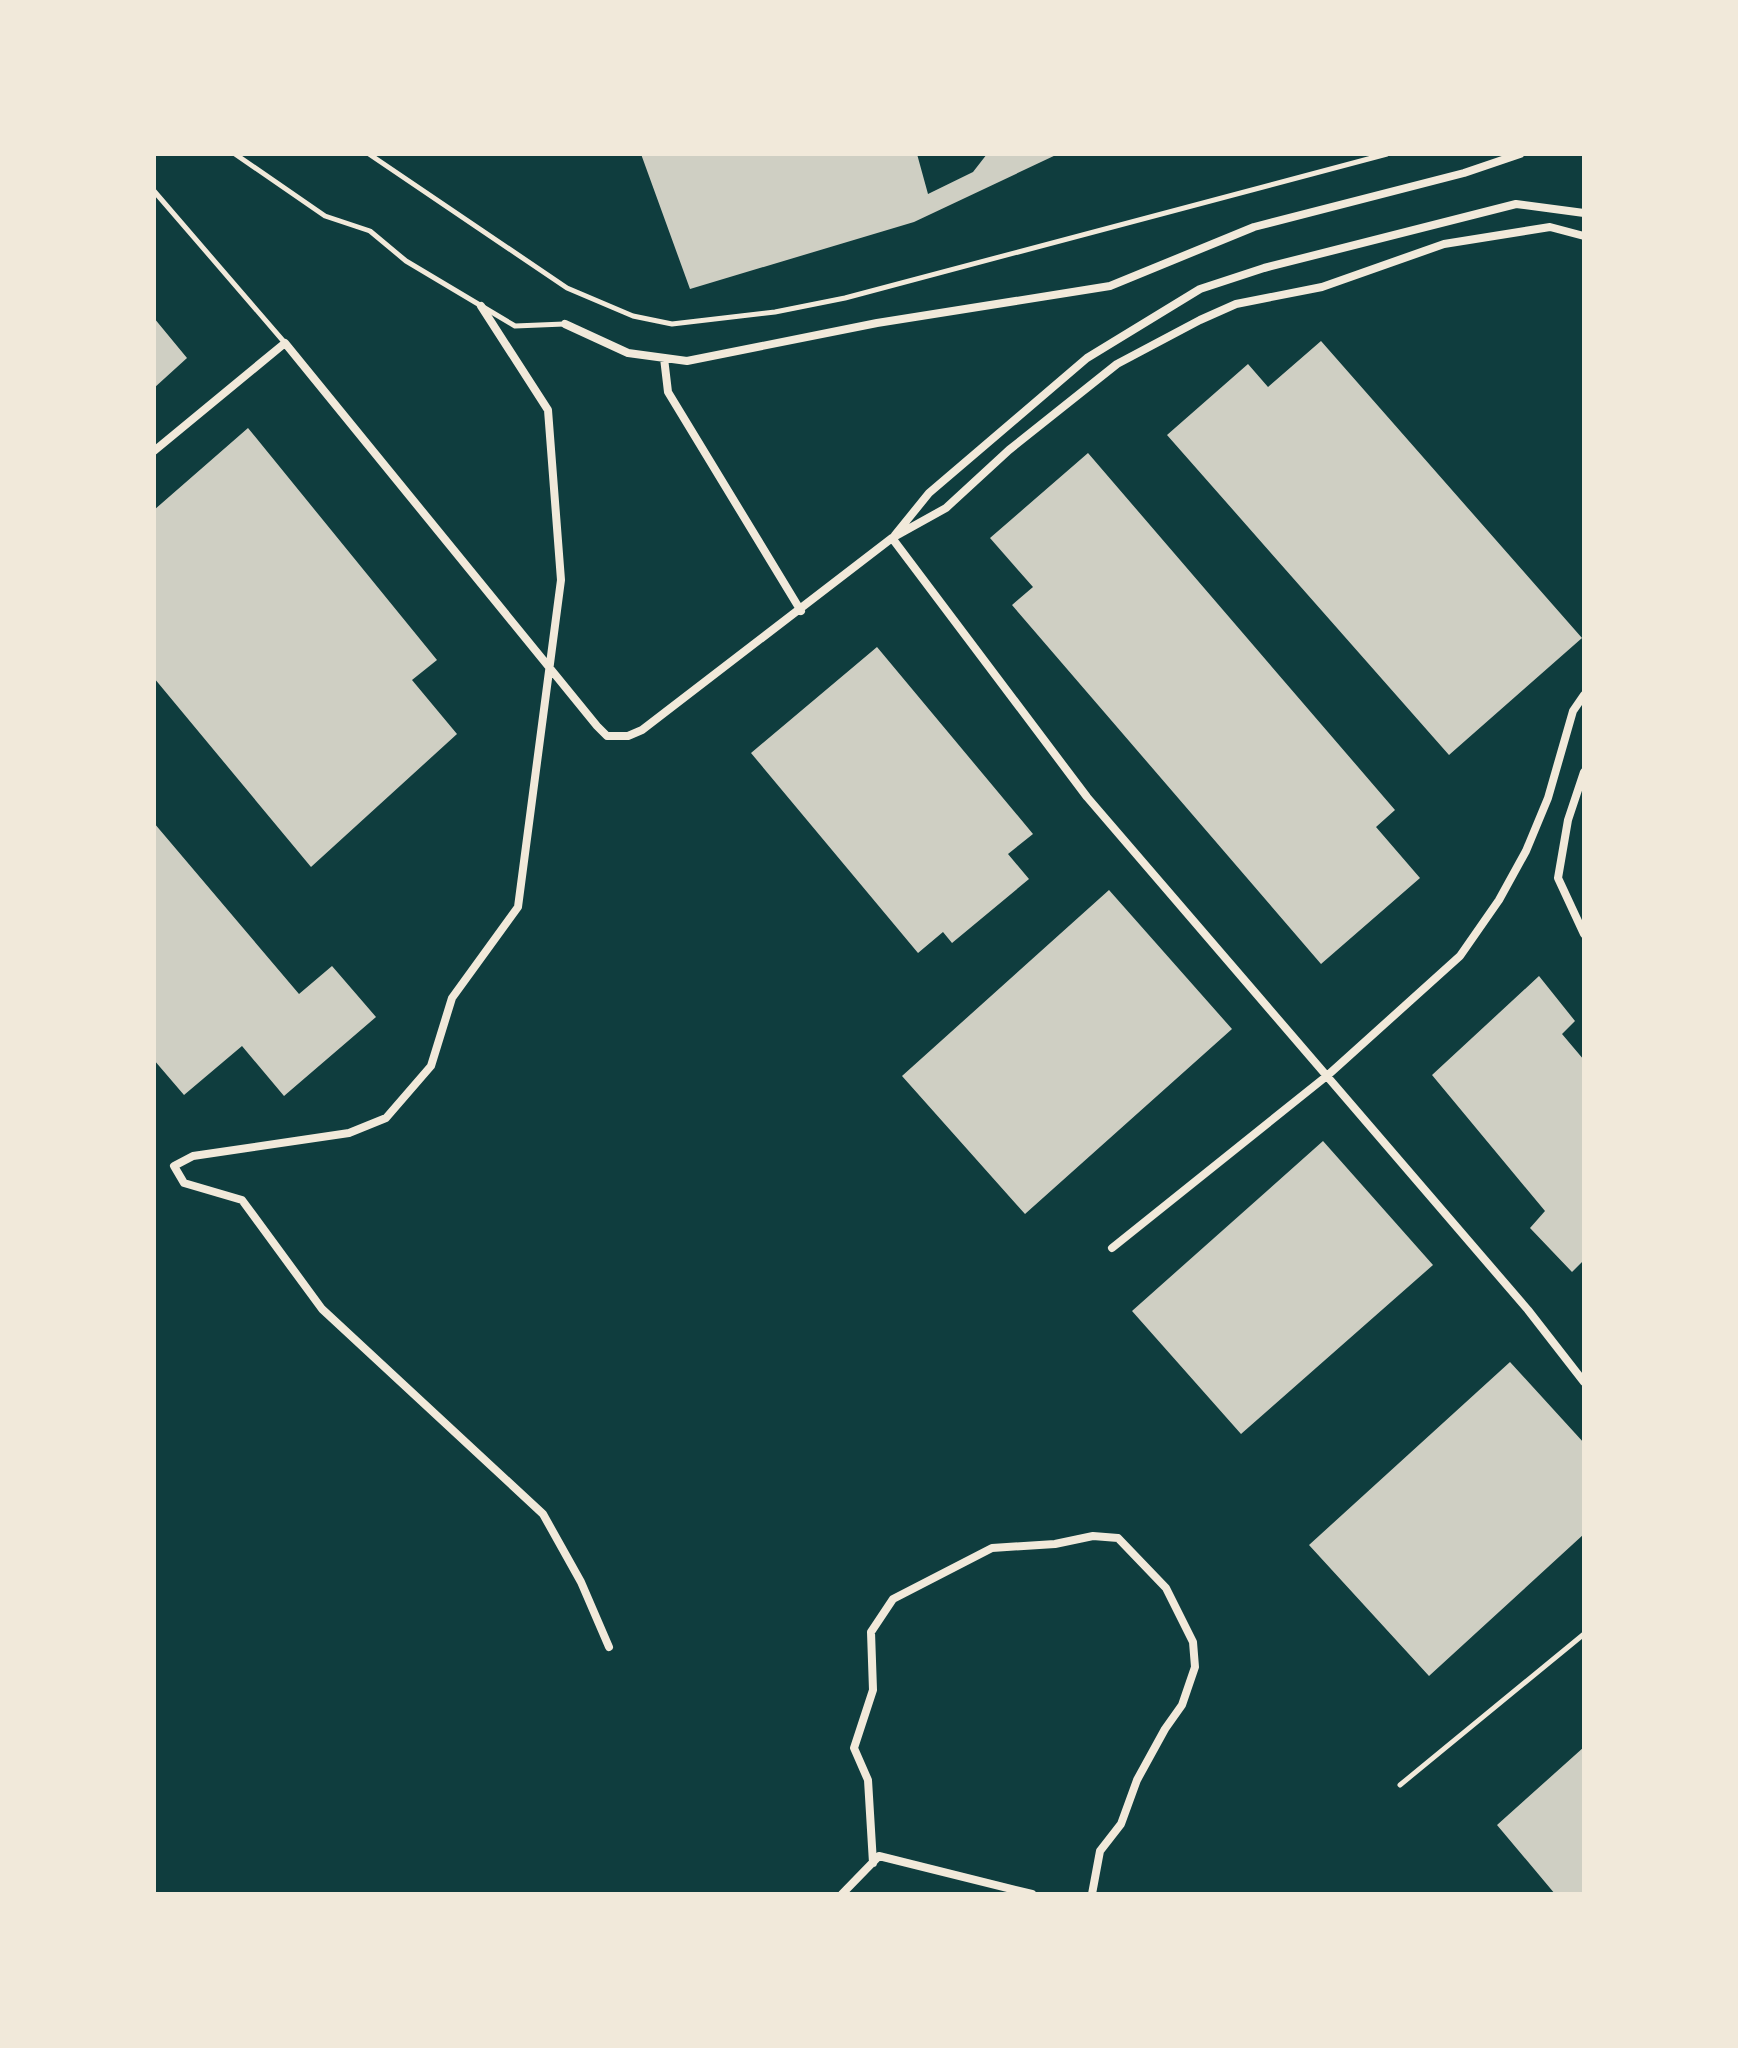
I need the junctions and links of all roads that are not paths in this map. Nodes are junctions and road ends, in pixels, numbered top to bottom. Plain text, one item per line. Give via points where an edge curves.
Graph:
1 (235, 154) edge
2 (369, 154) edge
3 (1387, 154) edge
4 (1520, 154) edge
5 (154, 191) edge
6 (1584, 213) edge
7 (1584, 236) edge
8 (481, 306) junction
9 (565, 324) joint
10 (285, 343) junction
11 (664, 358) junction
12 (154, 451) edge
13 (892, 538) junction
14 (801, 611) junction
15 (1584, 695) edge
16 (1584, 772) edge
17 (1584, 934) edge
18 (1328, 1075) junction
19 (1112, 1248) dead end
20 (1584, 1382) edge
21 (1584, 1634) edge
22 (609, 1647) dead end
23 (1400, 1785) dead end
24 (873, 1863) junction
25 (842, 1894) edge
26 (1032, 1894) edge
27 (1092, 1894) edge

1 - 8 lane via 325,216 370,231 406,261
2 - 3 lane via 567,288 633,316 672,324 845,298
4 - 11 street via 1254,227 1110,286 877,323 687,361
5 - 10 lane
6 - 13 street via 1516,204 1200,289 1087,358 929,493
7 - 13 street via 1550,227 1444,244 1322,287 1236,304 1117,364 946,508
8 - 9 lane via 515,326
8 - 22 street via 548,410 561,580 518,907 452,998 431,1066 386,1118 349,1133 193,1156 174,1166 184,1183 242,1200 322,1309 543,1514
9 - 11 street via 628,353
10 - 12 street
10 - 14 street via 607,736 642,730
11 - 14 street via 668,392
13 - 14 street
13 - 18 street via 1087,797
15 - 18 street via 1573,711 1526,851 1483,925 1460,956
16 - 17 street via 1568,820 1558,878
18 - 19 street
18 - 20 street
21 - 23 lane
24 - 25 street
24 - 26 street via 879,1856
24 - 27 street via 868,1780 854,1748 873,1690 871,1632 893,1599 992,1548 1118,1538 1166,1588 1193,1642 1195,1667 1182,1705 1137,1780 1121,1824 1100,1851

